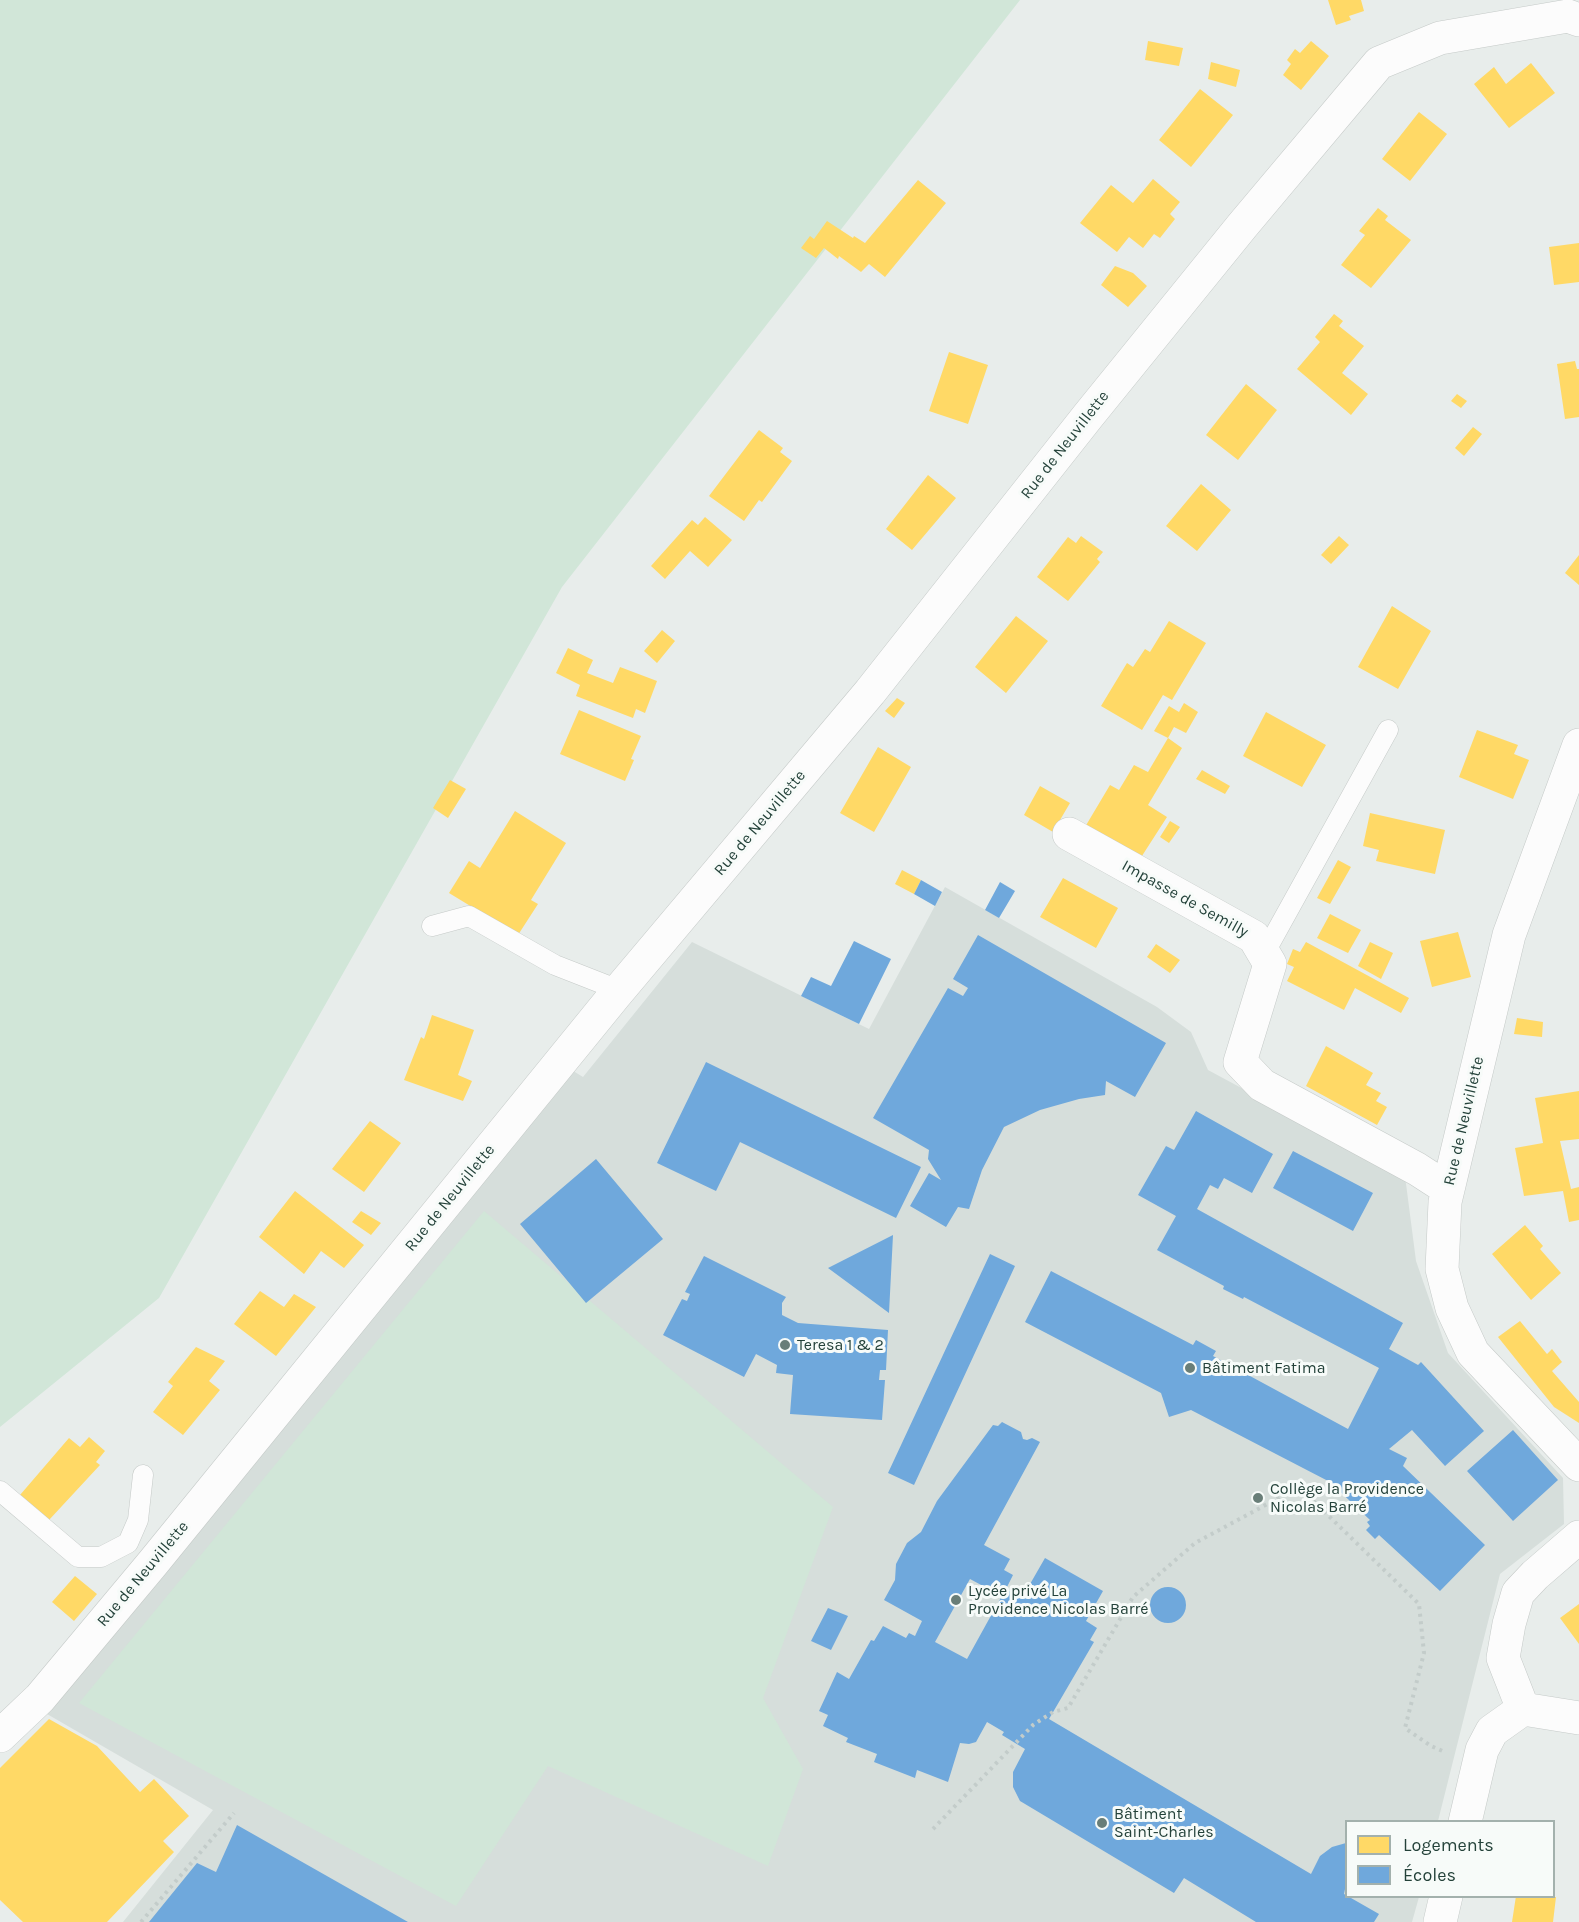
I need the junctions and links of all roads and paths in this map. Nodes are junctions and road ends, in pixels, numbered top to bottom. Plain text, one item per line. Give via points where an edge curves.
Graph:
1 (1579, 20) edge
2 (1388, 730) dead end
3 (1579, 746) edge
4 (1069, 834) dead end
5 (432, 926) dead end
6 (1264, 954) junction
7 (615, 994) junction
8 (1448, 1189) junction
9 (1579, 1465) edge
10 (143, 1475) dead end
11 (0, 1491) edge
12 (1579, 1537) edge
13 (140, 1553) junction
14 (1523, 1709) junction
15 (1579, 1718) edge
16 (0, 1736) edge
17 (1449, 1754) dead end
18 (234, 1813) dead end
19 (1465, 1820) edge
20 (933, 1829) dead end
21 (1446, 1898) edge
22 (141, 1922) edge
23 (1440, 1922) edge

1 - 7 street, Rue de Neuvillette via 1568,16 1440,38 1378,63 1088,416 870,692
2 - 6 lane
3 - 8 street, Rue de Neuvillette via 1509,934
4 - 6 street, Impasse de Semilly via 1254,937
5 - 7 lane via 469,916 555,965 606,985
6 - 8 street, Impasse de Semilly via 1270,964 1240,1062 1263,1085
7 - 13 street, Rue de Neuvillette
8 - 9 street, Rue de Neuvillette via 1442,1269 1452,1308 1473,1353
10 - 13 lane via 138,1520
11 - 13 lane via 78,1557
12 - 14 street via 1518,1593 1503,1658
13 - 16 street, Rue de Neuvillette via 40,1698
14 - 15 street
14 - 19 street via 1492,1731 1482,1750
17 - 20 path via 1405,1728 1424,1653 1419,1604 1299,1487 1195,1543 1133,1597 1068,1708 1033,1725
18 - 22 path
21 - 23 street

